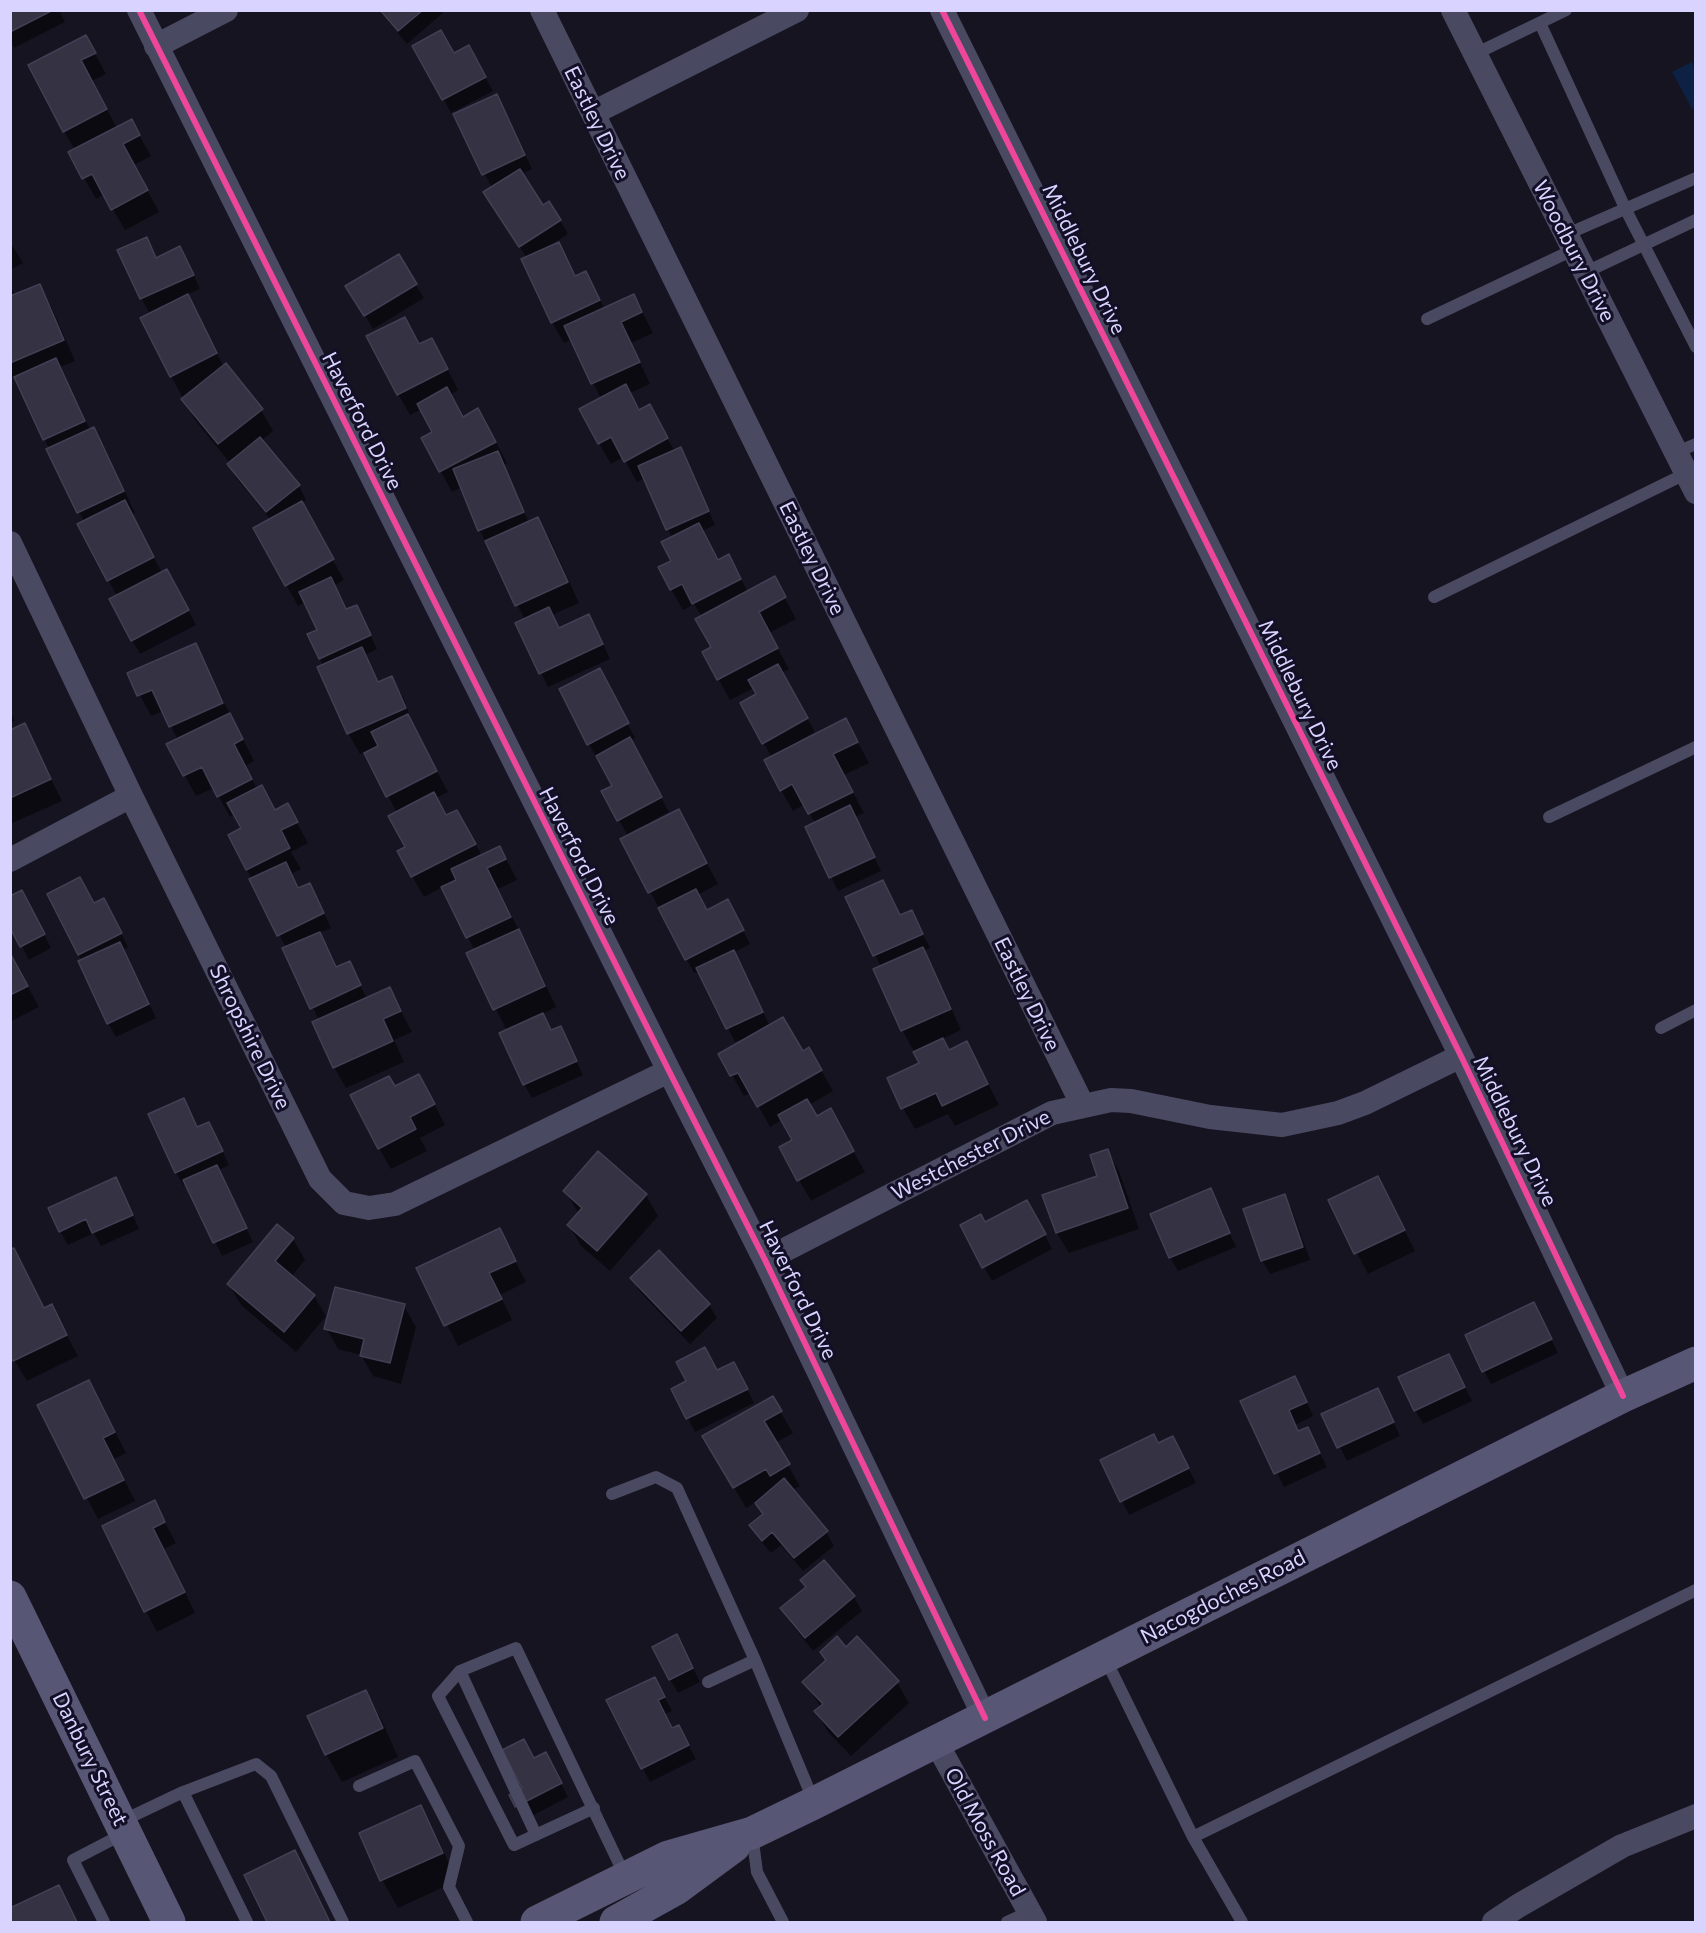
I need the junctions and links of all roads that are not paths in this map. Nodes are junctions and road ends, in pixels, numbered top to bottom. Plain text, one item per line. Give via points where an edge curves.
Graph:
1 (139, 10) edge
2 (226, 10) edge
3 (542, 10) edge
4 (796, 10) edge
5 (942, 10) edge
6 (1453, 10) edge
7 (1566, 10) edge
8 (1540, 23) junction
9 (156, 46) junction
10 (1475, 54) junction
11 (593, 113) junction
12 (1695, 178) edge
13 (1626, 210) junction
14 (1695, 220) edge
15 (1569, 242) junction
16 (1643, 245) junction
17 (1584, 273) junction
18 (1427, 319) dead end
19 (1695, 347) edge
20 (1689, 465) edge
21 (10, 543) edge
22 (1434, 597) dead end
23 (1695, 747) edge
24 (131, 796) junction
25 (1549, 817) dead end
26 (10, 860) edge
27 (1695, 1010) edge
28 (1661, 1028) dead end
29 (1461, 1056) junction
30 (669, 1071) junction
31 (1083, 1106) junction
32 (765, 1260) junction
33 (1695, 1363) edge
34 (1623, 1396) junction
35 (612, 1494) dead end
36 (1695, 1590) edge
37 (10, 1597) edge
38 (1105, 1658) junction
39 (755, 1660) junction
40 (460, 1671) junction
41 (708, 1682) dead end
42 (986, 1718) junction
43 (936, 1742) junction
44 (359, 1786) dead end
45 (183, 1792) junction
46 (814, 1803) junction
47 (594, 1809) junction
48 (1695, 1816) edge
49 (123, 1827) junction
50 (752, 1833) junction
51 (536, 1835) junction
52 (1193, 1837) junction
53 (626, 1878) junction
54 (1032, 1917) edge
55 (104, 1923) edge
56 (169, 1923) edge
57 (247, 1923) edge
58 (343, 1923) edge
59 (467, 1923) edge
60 (537, 1923) edge
61 (615, 1923) edge
62 (783, 1923) edge
63 (1006, 1923) edge
64 (1242, 1923) edge
65 (1494, 1923) edge

1 - 9 street, Haverford Drive
2 - 9 street
3 - 11 street, Eastley Drive
4 - 11 street
5 - 29 street, Middlebury Drive
6 - 10 street, Woodbury Drive
7 - 8 lane
8 - 10 lane
8 - 13 lane
9 - 30 street, Haverford Drive
10 - 15 street, Woodbury Drive
11 - 31 street, Eastley Drive
12 - 13 lane
13 - 15 lane
13 - 16 lane
14 - 16 lane
15 - 17 street, Woodbury Drive
15 - 18 lane
16 - 17 lane
16 - 19 lane
17 - 20 street, Woodbury Drive
20 - 22 lane
21 - 24 street, Shropshire Drive
23 - 25 lane
24 - 26 street
24 - 30 street, Shropshire Drive via 320,1179 344,1203 369,1208 395,1204
27 - 28 lane
29 - 31 street, Westchester Drive via 1347,1110 1282,1125 1210,1117 1131,1101 1111,1100
29 - 34 street, Middlebury Drive
30 - 32 street, Haverford Drive
31 - 32 street, Westchester Drive via 1052,1113
32 - 42 street, Haverford Drive
33 - 34 main road, Nacogdoches Road
34 - 38 main road, Nacogdoches Road
35 - 39 lane via 656,1478 677,1488
36 - 52 lane
37 - 49 main road, Danbury Street
38 - 42 main road, Nacogdoches Road
38 - 52 lane
39 - 41 lane
39 - 46 lane
40 - 47 lane via 516,1648
40 - 51 lane
40 - 51 lane via 438,1696 514,1845
42 - 43 main road, Nacogdoches Road
43 - 46 main road, Nacogdoches Road
43 - 54 street, Old Moss Road
44 - 59 lane via 416,1761 459,1846 449,1887
45 - 49 lane
45 - 57 lane
45 - 58 lane via 256,1764 271,1776
46 - 50 main road, Nacogdoches Road
47 - 51 lane
47 - 53 lane
48 - 65 street via 1622,1846
49 - 55 lane via 73,1860
49 - 56 main road, Danbury Street
50 - 53 main road, Nacogdoches Road via 668,1857
50 - 61 main road, Nacogdoches Road via 677,1888
50 - 62 lane via 757,1872
52 - 64 lane
53 - 60 main road, Nacogdoches Road
54 - 63 lane

